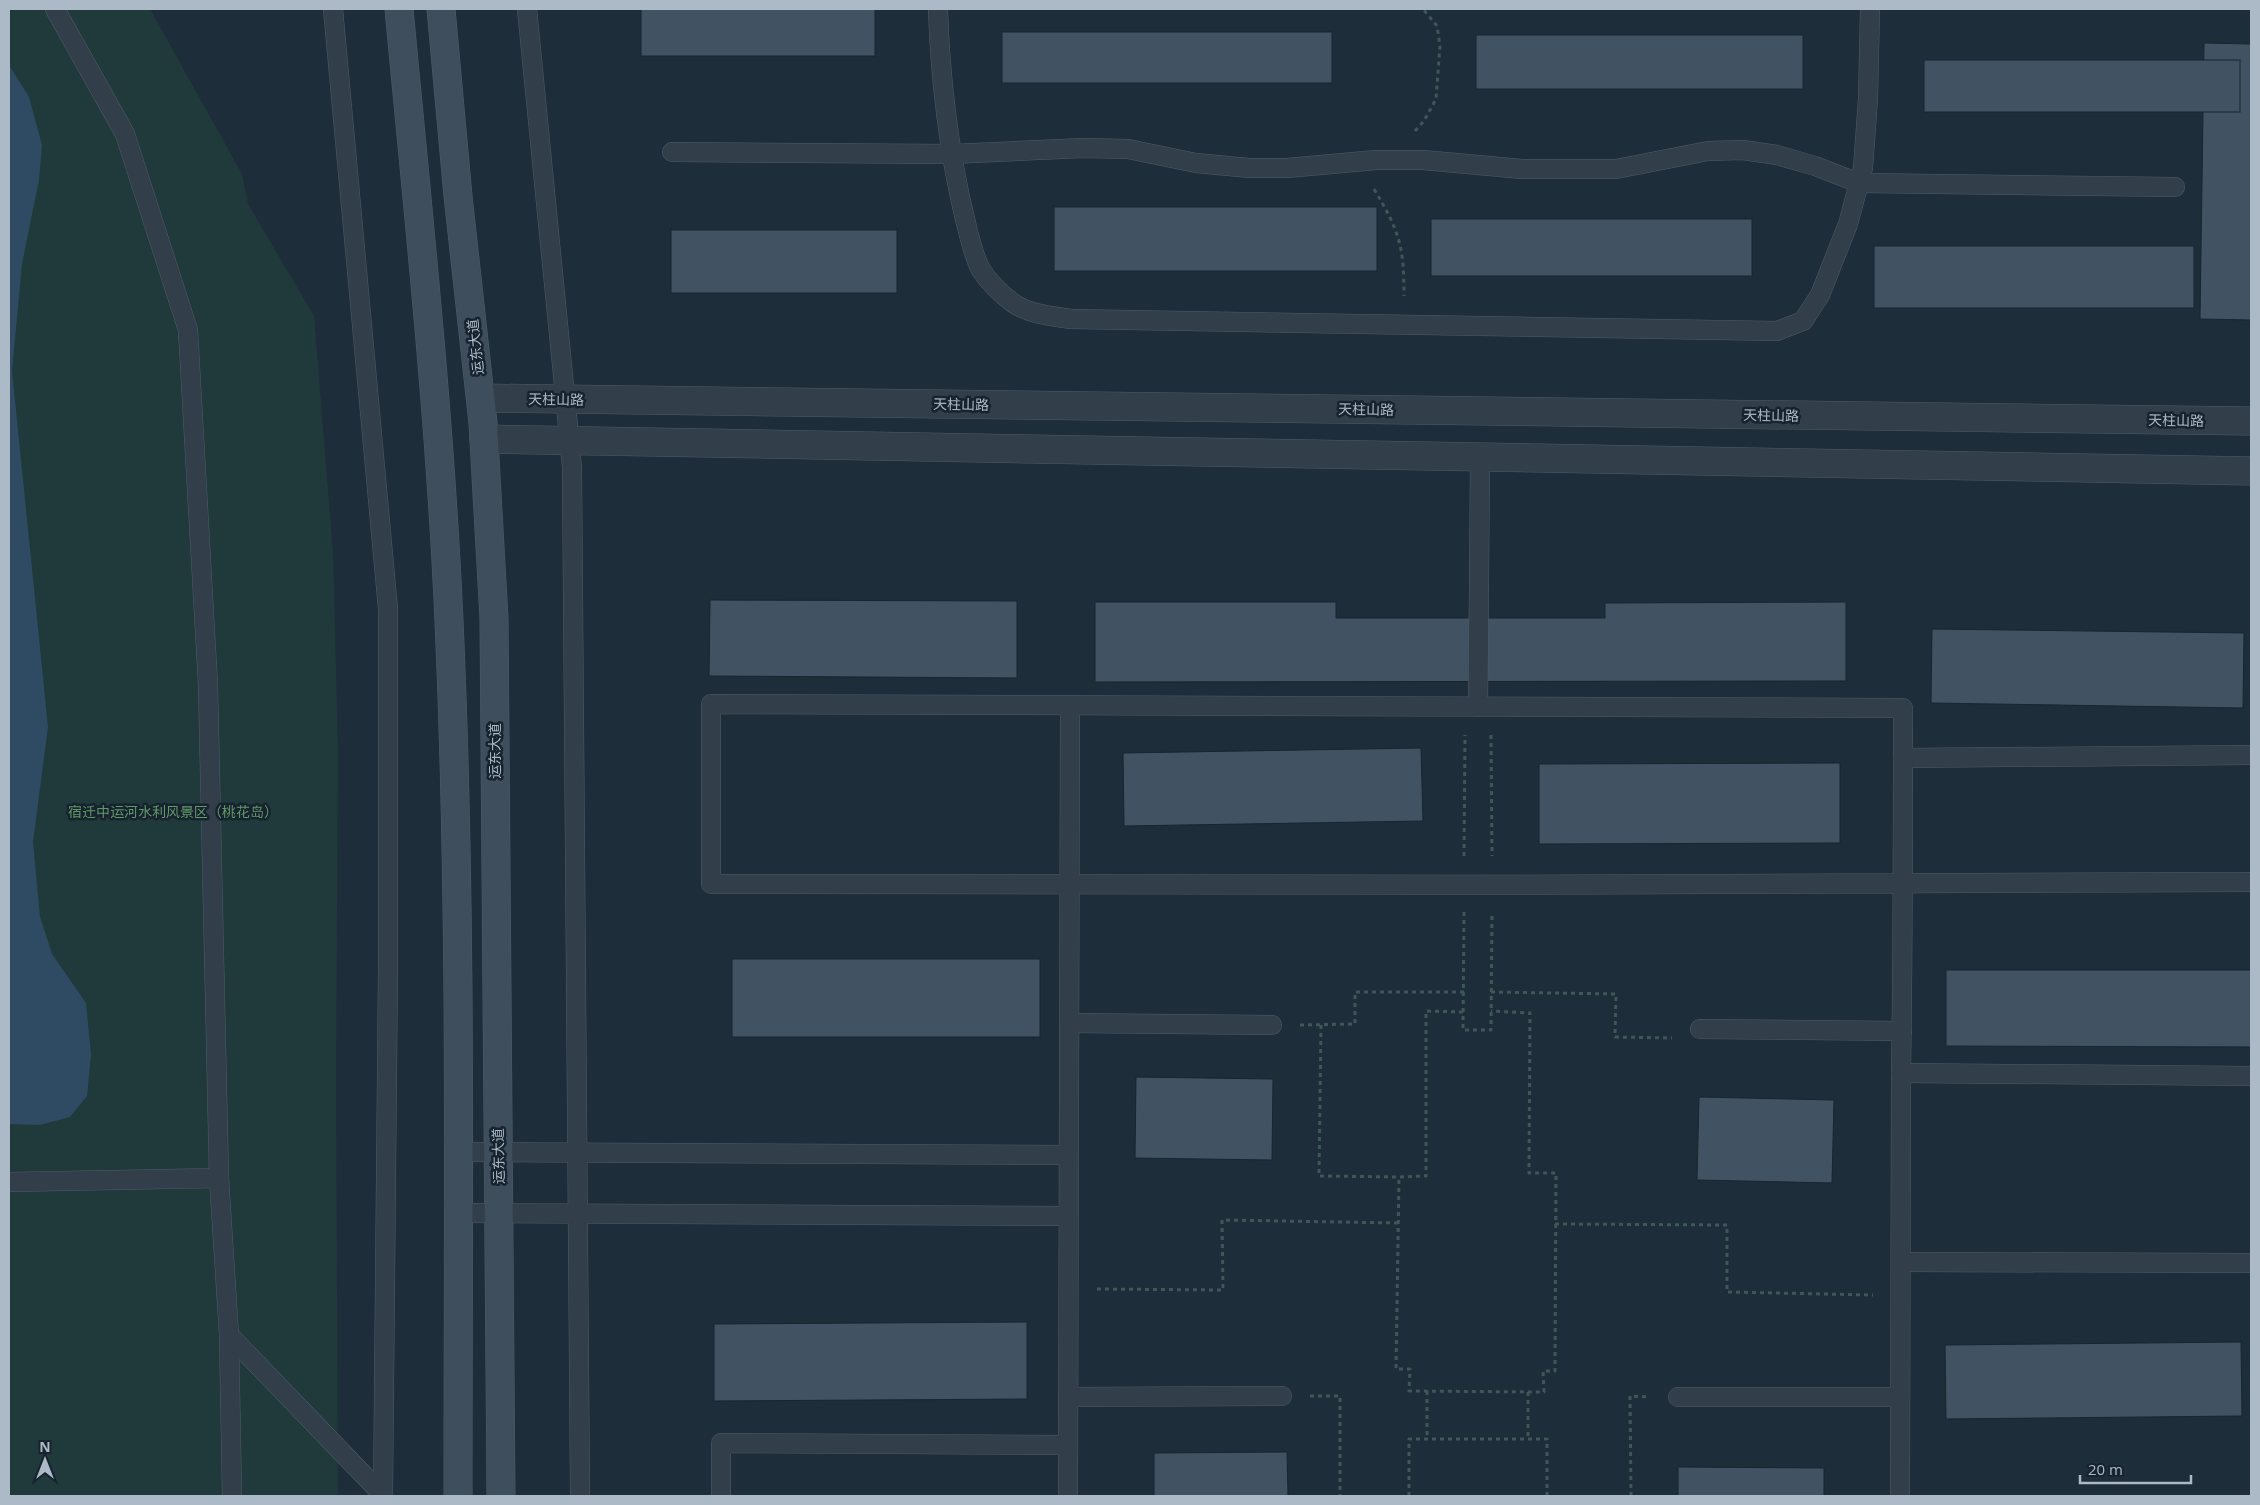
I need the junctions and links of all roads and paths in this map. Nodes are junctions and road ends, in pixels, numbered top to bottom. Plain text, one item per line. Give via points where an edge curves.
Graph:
1 (55, 9) edge
2 (333, 9) edge
3 (399, 9) edge
4 (442, 9) edge
5 (527, 9) edge
6 (938, 9) edge
7 (1870, 9) edge
8 (672, 152) dead end
9 (953, 154) junction
10 (1859, 183) junction
11 (2175, 187) dead end
12 (481, 398) junction
13 (565, 399) junction
14 (2251, 421) edge
15 (484, 439) junction
16 (569, 440) junction
17 (1480, 456) junction
18 (2251, 471) edge
19 (1070, 705) junction
20 (1478, 707) junction
21 (2251, 755) edge
22 (1903, 758) junction
23 (1902, 882) junction
24 (2251, 882) edge
25 (1464, 885) junction
26 (1492, 885) junction
27 (1070, 887) junction
28 (1464, 992) junction
29 (1491, 992) junction
30 (1463, 1012) junction
31 (1491, 1012) junction
32 (1069, 1022) junction
33 (1272, 1025) joint
34 (1320, 1025) junction
35 (1700, 1029) joint
36 (1902, 1031) junction
37 (1901, 1073) junction
38 (2251, 1076) edge
39 (458, 1152) junction
40 (498, 1152) junction
41 (577, 1152) junction
42 (1069, 1155) junction
43 (1399, 1177) junction
44 (220, 1178) junction
45 (9, 1182) edge
46 (458, 1213) junction
47 (499, 1213) junction
48 (578, 1214) junction
49 (1068, 1216) junction
50 (1398, 1223) junction
51 (1555, 1224) junction
52 (1901, 1262) junction
53 (2251, 1263) edge
54 (1068, 1289) junction
55 (1901, 1295) junction
56 (229, 1335) junction
57 (1427, 1391) junction
58 (1528, 1392) junction
59 (1282, 1396) joint
60 (1068, 1397) junction
61 (1900, 1397) junction
62 (1678, 1398) joint
63 (1427, 1439) junction
64 (1528, 1439) junction
65 (1068, 1445) junction
66 (383, 1495) edge
67 (232, 1496) edge
68 (458, 1496) edge
69 (502, 1496) edge
70 (580, 1496) edge
71 (720, 1496) edge
72 (1068, 1496) edge
73 (1340, 1496) edge
74 (1409, 1496) edge
75 (1547, 1496) edge
76 (1631, 1496) edge
77 (1900, 1496) edge

1 - 44 lane via 125,134 188,330 208,685
2 - 66 lane via 388,610
3 - 39 main road via 438,439 449,619 457,860
4 - 12 main road, 运东大道 via 458,196
5 - 13 lane
6 - 9 lane
7 - 10 lane via 1868,99
8 - 9 lane
9 - 10 lane via 1128,149 1196,163 1249,168 1422,160 1522,169 1616,169 1708,151 1743,150 1777,155
9 - 10 lane via 961,202 981,269 1014,304 1070,319 1777,331 1803,321 1820,295 1848,224
10 - 11 lane
12 - 13 street, 天柱山路
12 - 15 main road, 运东大道
13 - 14 street, 天柱山路
13 - 16 lane
15 - 16 street
15 - 40 main road, 运东大道 via 494,618
16 - 17 street
16 - 41 lane via 572,467
17 - 18 street
17 - 20 lane
19 - 20 lane
19 - 27 lane
19 - 27 lane via 711,704 711,884
20 - 22 lane via 1903,708
20 - 25 path
20 - 26 path
21 - 22 lane
22 - 23 lane
23 - 24 lane
23 - 26 lane
23 - 36 lane
25 - 26 lane
25 - 27 lane
25 - 28 path
26 - 29 path
27 - 32 lane
28 - 30 path
28 - 34 path via 1355,992 1355,1024
29 - 31 path
29 - 35 path via 1616,994 1615,1037 1691,1038
30 - 31 path via 1463,1030 1491,1030
30 - 43 path via 1426,1012 1426,1176
31 - 51 path via 1530,1013 1529,1173 1556,1173
32 - 33 lane
32 - 42 lane
33 - 34 path
34 - 43 path via 1318,1176
35 - 36 lane
36 - 37 lane
37 - 38 lane
37 - 52 lane
39 - 40 lane
39 - 46 main road
40 - 41 lane
40 - 47 main road, 运东大道
41 - 42 lane
41 - 48 lane
42 - 49 lane
43 - 50 path
44 - 45 lane
44 - 56 lane
46 - 47 lane
46 - 68 main road
47 - 48 lane
47 - 69 main road, 运东大道
48 - 49 lane
48 - 70 lane
49 - 54 lane
50 - 54 path via 1222,1220 1223,1290
50 - 57 path via 1396,1369 1410,1369 1409,1391
51 - 55 path via 1727,1225 1727,1292
51 - 58 path via 1555,1371 1544,1371 1544,1392
52 - 53 lane
52 - 55 lane
54 - 60 lane
55 - 61 lane
56 - 66 lane
56 - 67 lane
57 - 58 path
57 - 63 path
58 - 64 path
59 - 60 lane
59 - 73 path via 1340,1396
60 - 65 lane
61 - 62 lane
61 - 77 lane
62 - 76 path via 1630,1396
63 - 64 path
63 - 74 path via 1409,1439
64 - 75 path via 1547,1439
65 - 71 lane via 720,1443
65 - 72 lane

